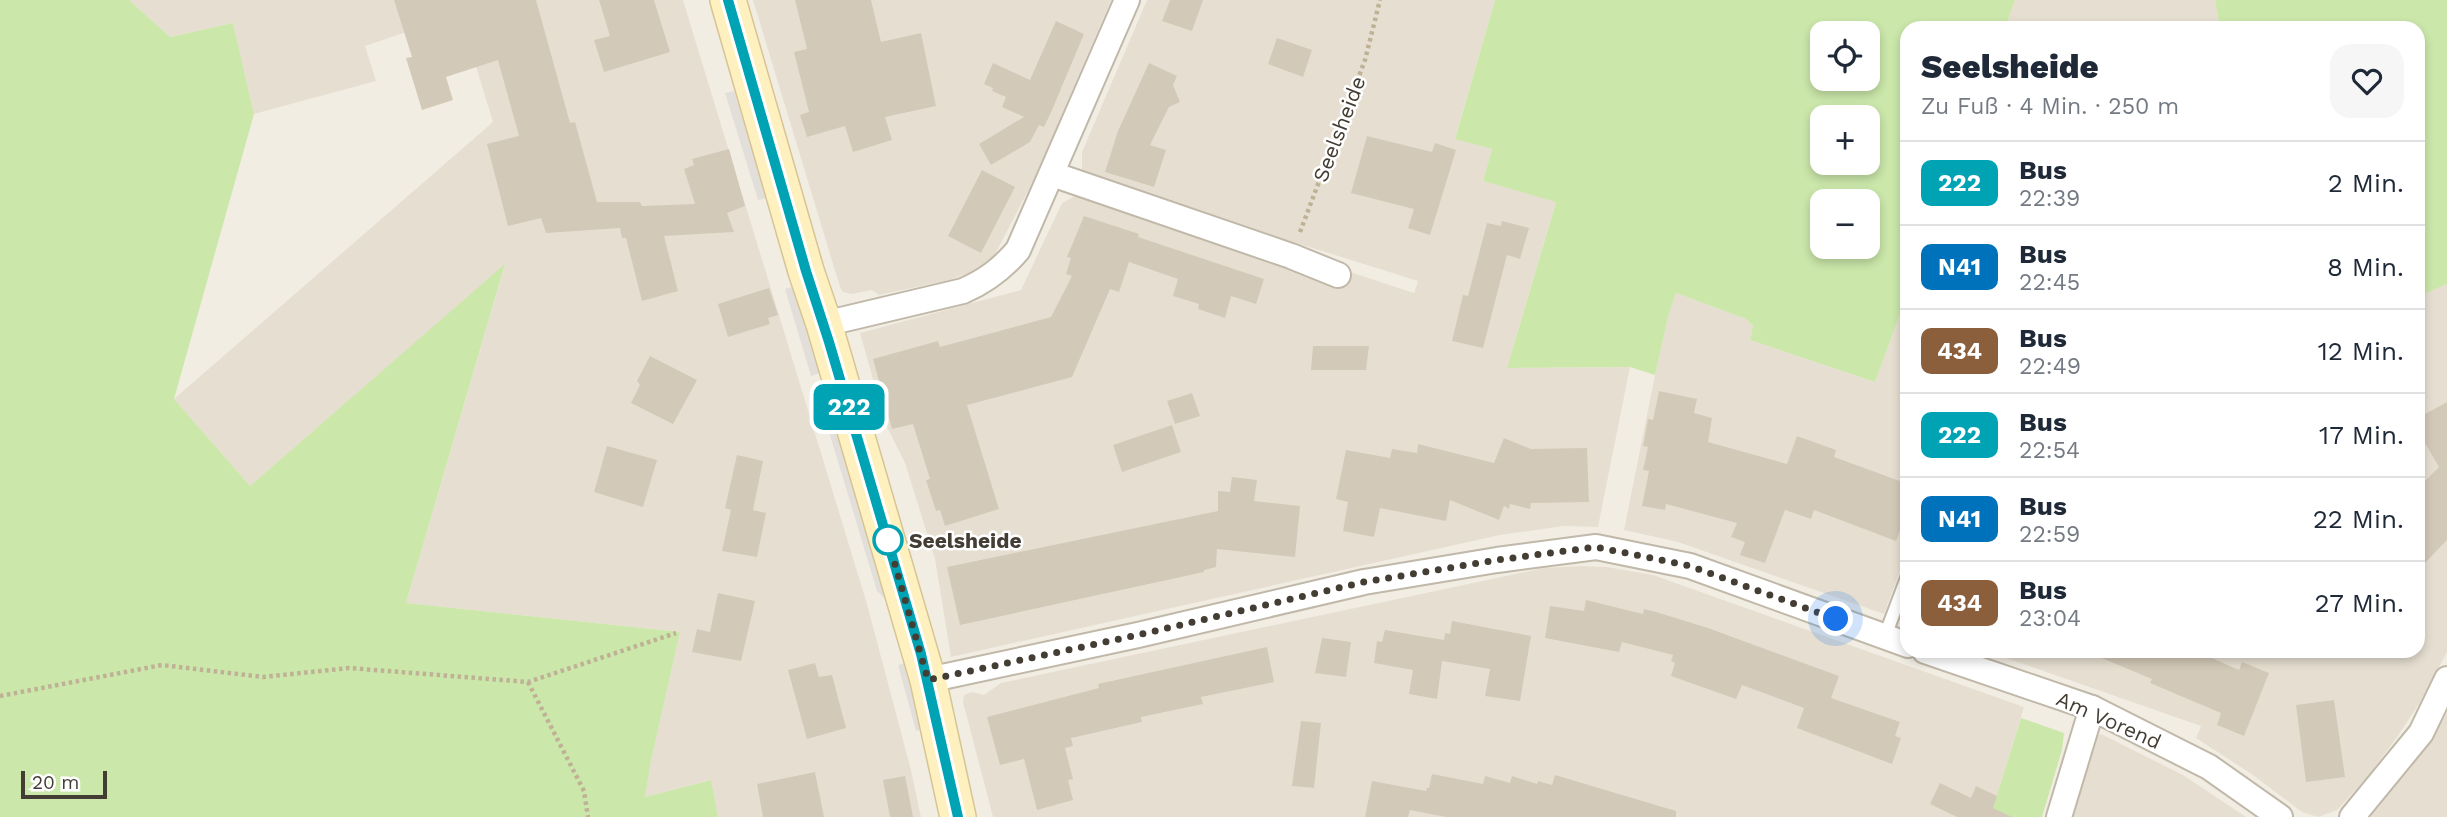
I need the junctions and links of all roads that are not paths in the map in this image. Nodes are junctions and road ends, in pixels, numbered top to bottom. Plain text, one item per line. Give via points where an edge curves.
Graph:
1 (728, 0) edge
2 (1127, 0) edge
3 (1052, 174) junction
4 (1338, 275) dead end
5 (824, 324) junction
6 (1900, 618) edge
7 (1896, 640) edge
8 (1946, 658) edge
9 (928, 680) junction
10 (2447, 680) edge
11 (2092, 708) junction
12 (958, 817) edge
13 (2059, 817) edge
14 (2280, 817) edge
15 (2352, 817) edge

1 - 5 main road
2 - 3 street
3 - 4 street
3 - 5 street via 1018,250 983,282 963,291
5 - 9 main road
6 - 7 lane
7 - 9 street via 1690,566 1596,547 1364,582
8 - 11 street, Am Vorend
9 - 12 main road
10 - 15 street via 2421,733
11 - 13 street
11 - 14 street, Am Vorend via 2209,767

